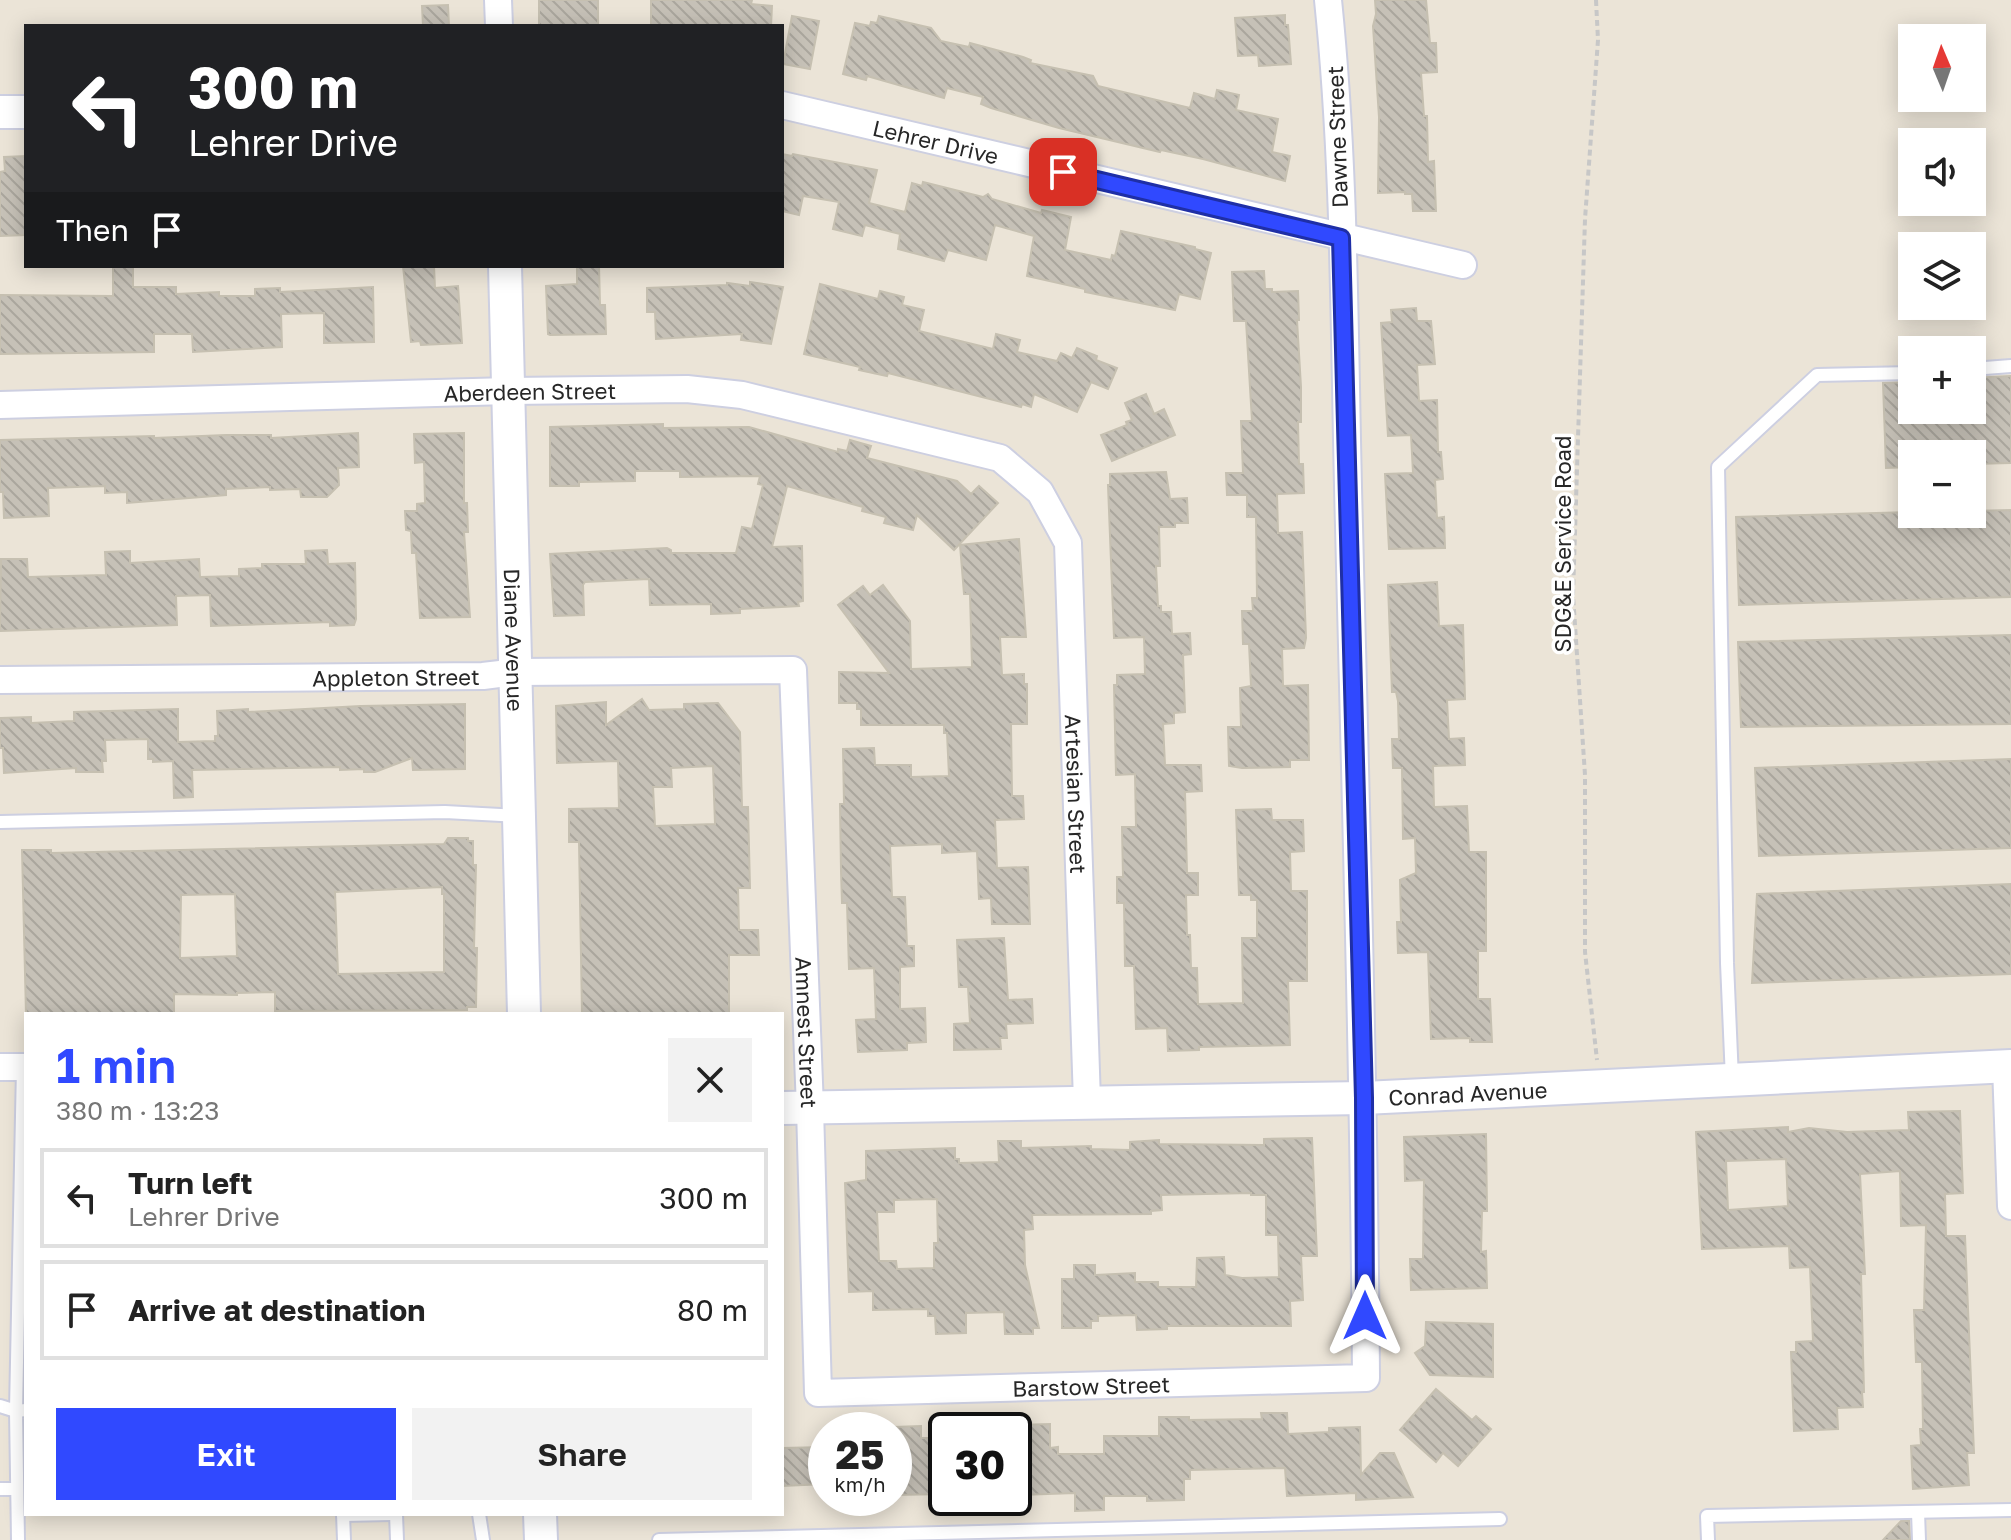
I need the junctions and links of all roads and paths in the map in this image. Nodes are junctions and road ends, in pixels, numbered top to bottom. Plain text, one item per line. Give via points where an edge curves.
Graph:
1 (498, 0) edge
2 (1328, 0) edge
3 (1596, 0) edge
4 (499, 24) edge
5 (784, 105) edge
6 (0, 112) edge
7 (24, 112) edge
8 (1341, 238) junction
9 (1463, 265) dead end
10 (505, 268) edge
11 (2011, 366) edge
12 (1986, 368) edge
13 (1898, 373) edge
14 (509, 391) junction
15 (0, 405) edge
16 (1040, 492) joint
17 (793, 670) joint
18 (516, 672) junction
19 (0, 680) edge
20 (521, 816) junction
21 (0, 822) edge
22 (524, 1012) edge
23 (2008, 1066) edge
24 (16, 1067) edge
25 (1732, 1079) junction
26 (1598, 1088) junction
27 (1364, 1098) junction
28 (1087, 1101) junction
29 (796, 1108) edge
30 (23, 1138) edge
31 (2011, 1206) edge
32 (1366, 1378) joint
33 (818, 1393) joint
34 (0, 1406) edge
35 (21, 1411) edge
36 (0, 1489) edge
37 (16, 1489) junction
38 (2011, 1510) edge
39 (1918, 1512) junction
40 (343, 1516) edge
41 (394, 1516) edge
42 (479, 1516) edge
43 (540, 1516) edge
44 (1500, 1519) dead end
45 (18, 1540) edge
46 (344, 1540) edge
47 (397, 1540) edge
48 (483, 1540) edge
49 (541, 1540) edge
50 (659, 1540) edge
51 (1708, 1540) edge
52 (1919, 1540) edge

1 - 4 street
2 - 8 street, Dawne Street
3 - 26 path, SDG&E Service Road via 1573,595 1585,775 1585,952
5 - 8 street, Lehrer Drive
6 - 7 street
8 - 9 street, Lehrer Drive
8 - 27 street, Dawne Street
10 - 14 street, Diane Avenue
11 - 12 lane
13 - 25 lane via 1817,375 1718,467
14 - 15 street, Aberdeen Street
14 - 16 street, Aberdeen Street via 687,389 742,395 1000,458
14 - 18 street, Diane Avenue
16 - 28 street, Artesian Street via 1068,543
17 - 18 street, Appleton Street
17 - 29 street, Amnest Street
18 - 19 street, Appleton Street
18 - 20 street, Diane Avenue
20 - 21 lane via 445,812
20 - 22 street, Diane Avenue
23 - 25 street, Conrad Avenue
23 - 31 street
24 - 30 lane
25 - 26 street, Conrad Avenue
26 - 27 street, Conrad Avenue
27 - 28 street, Conrad Avenue
27 - 32 street, Dawne Street
28 - 29 street, Conrad Avenue
29 - 33 street, Amnest Street
30 - 35 lane
32 - 33 street, Barstow Street
34 - 35 lane
35 - 37 lane
36 - 37 lane
37 - 45 lane
38 - 39 lane
39 - 51 lane via 1707,1516
39 - 52 lane
40 - 46 lane
41 - 47 lane
42 - 48 lane
43 - 49 street
44 - 50 lane

